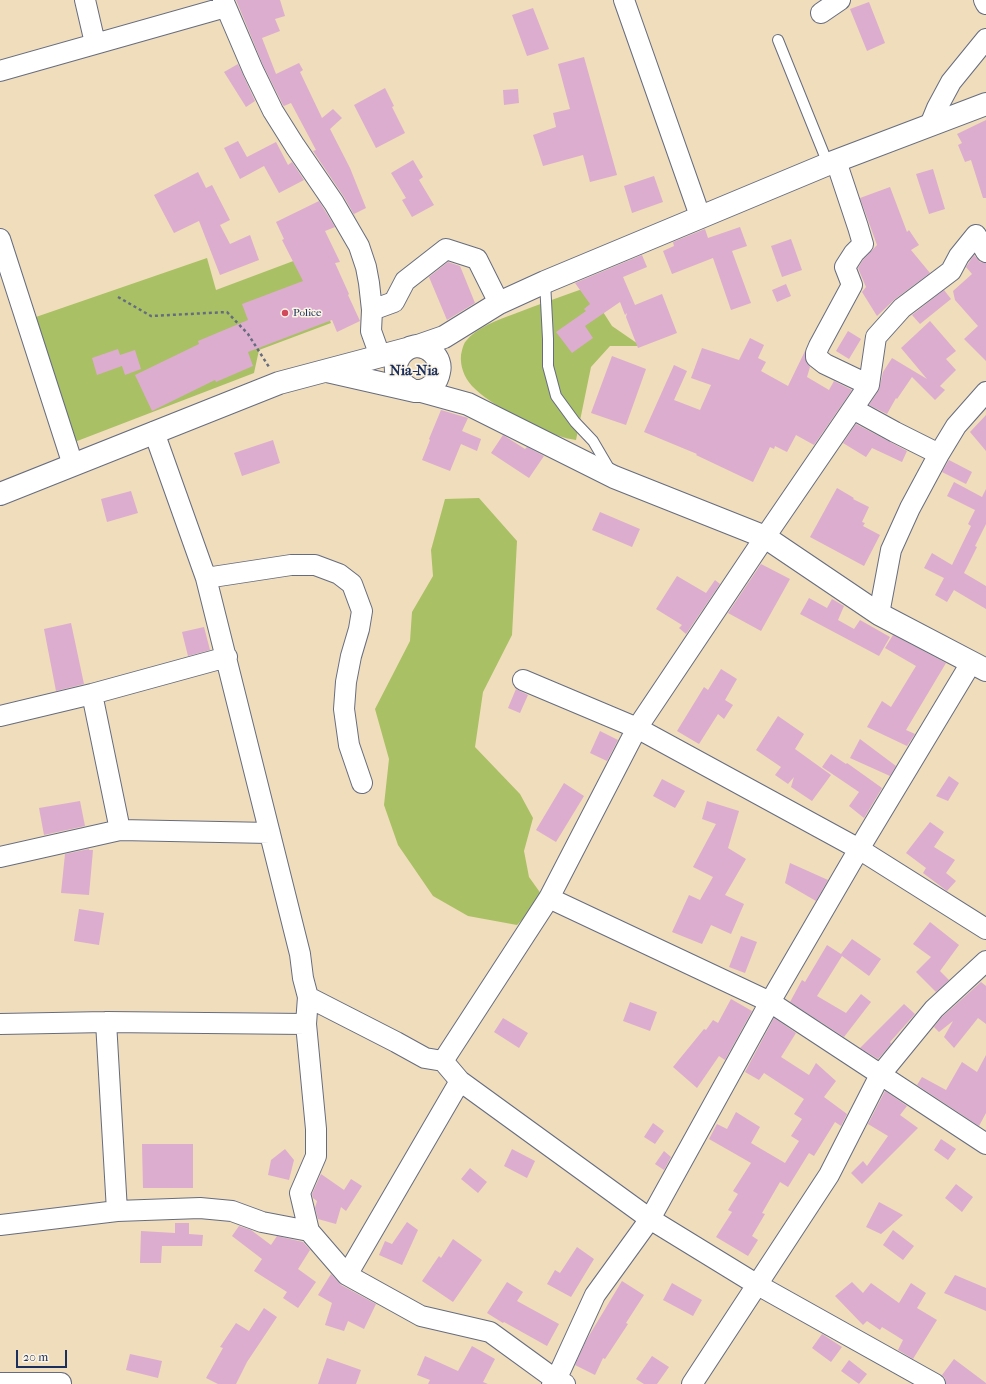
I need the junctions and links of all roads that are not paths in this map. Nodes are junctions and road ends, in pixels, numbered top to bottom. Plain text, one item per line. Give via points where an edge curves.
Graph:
1 (85, 0) edge
2 (624, 0) edge
3 (840, 0) edge
4 (984, 0) edge
5 (224, 4) edge
6 (986, 4) edge
7 (821, 13) dead end
8 (986, 39) edge
9 (778, 40) dead end
10 (95, 43) junction
11 (0, 71) edge
12 (986, 104) edge
13 (930, 125) junction
14 (832, 162) junction
15 (700, 216) junction
16 (0, 239) edge
17 (983, 246) edge
18 (545, 282) junction
19 (499, 303) junction
20 (372, 310) junction
21 (444, 337) junction
22 (413, 348) junction
23 (380, 356) junction
24 (440, 368) junction
25 (327, 371) junction
26 (869, 385) junction
27 (415, 390) junction
28 (986, 392) edge
29 (468, 404) junction
30 (853, 409) junction
31 (154, 432) junction
32 (939, 454) junction
33 (73, 465) junction
34 (614, 477) junction
35 (0, 494) edge
36 (765, 537) junction
37 (206, 578) junction
38 (879, 614) junction
39 (226, 657) junction
40 (981, 665) edge
41 (523, 680) dead end
42 (92, 694) junction
43 (0, 716) edge
44 (637, 728) junction
45 (362, 783) dead end
46 (120, 830) junction
47 (270, 833) junction
48 (859, 849) junction
49 (0, 857) edge
50 (549, 898) junction
51 (986, 929) edge
52 (986, 961) edge
53 (308, 998) junction
54 (770, 1002) junction
55 (106, 1022) junction
56 (0, 1024) edge
57 (306, 1024) junction
58 (443, 1062) junction
59 (880, 1075) junction
60 (460, 1081) junction
61 (986, 1144) edge
62 (118, 1211) junction
63 (650, 1219) junction
64 (0, 1225) edge
65 (309, 1231) junction
66 (347, 1275) junction
67 (756, 1284) junction
68 (0, 1383) edge
69 (61, 1383) edge
70 (558, 1383) edge
71 (692, 1384) edge
72 (936, 1384) edge

1 - 10 street
2 - 15 street
3 - 7 street
4 - 6 street
5 - 10 street
5 - 20 street via 273,111 334,203 359,246 367,272
8 - 13 street via 951,82
9 - 14 lane
10 - 11 street
12 - 13 main road
13 - 14 main road
14 - 15 main road
14 - 26 street via 858,227 862,244 845,267 852,286 819,346 816,357
15 - 18 main road
16 - 33 street
17 - 26 street via 960,256 951,271 902,308 876,337
18 - 19 main road
18 - 34 lane via 548,366 556,396 574,422 593,441
19 - 20 street via 477,259 446,249 405,281 394,302
19 - 21 main road
20 - 23 street via 371,331
21 - 22 main road
21 - 24 main road
22 - 23 main road
22 - 24 main road via 430,350 438,360
22 - 27 main road via 398,358 396,370 400,382
23 - 25 main road
24 - 27 main road via 433,385 428,389
24 - 29 main road
25 - 27 main road
25 - 31 main road via 279,383
26 - 30 street
27 - 29 main road
28 - 32 street via 956,426
29 - 34 main road
30 - 32 street
30 - 36 street
31 - 33 main road
31 - 37 street
32 - 38 street via 891,550
33 - 35 main road
34 - 36 main road
36 - 38 main road
36 - 44 street
37 - 39 street
37 - 45 street via 292,565 315,565 339,574 352,584 362,611 346,682 344,708 349,744
38 - 40 main road
39 - 42 street
39 - 47 street
40 - 48 street
41 - 44 street
42 - 43 street
42 - 46 street
44 - 48 street
44 - 50 street
46 - 47 street
46 - 49 street
47 - 53 street via 300,954
48 - 51 street
48 - 54 street
50 - 54 street
50 - 58 street
52 - 59 street via 934,1009
53 - 57 street
53 - 58 street via 425,1058
54 - 59 street
54 - 63 street
55 - 56 street
55 - 57 street
55 - 62 street
57 - 65 street via 316,1129 316,1156 300,1193
58 - 60 street
59 - 61 street
59 - 67 street via 829,1175
60 - 63 street
60 - 66 street
62 - 64 street
62 - 65 street via 200,1208 232,1211 262,1222
63 - 67 street
63 - 70 street via 595,1295
65 - 66 street
66 - 70 street via 421,1316 490,1332
67 - 71 street
67 - 72 street
68 - 69 street

